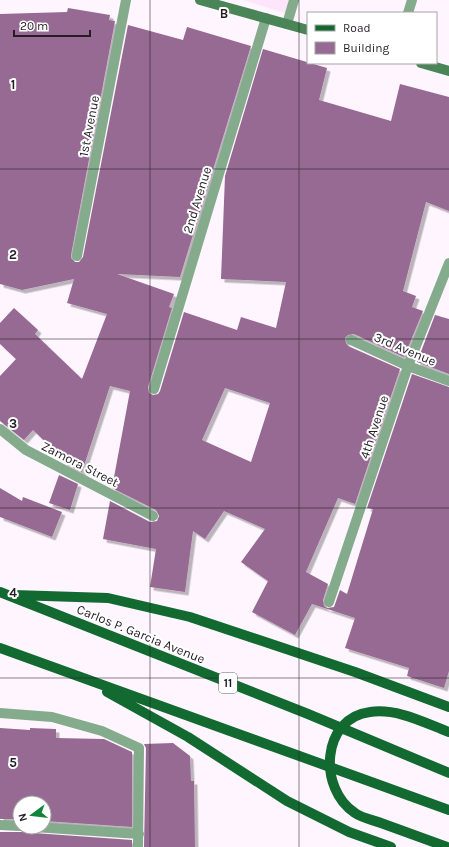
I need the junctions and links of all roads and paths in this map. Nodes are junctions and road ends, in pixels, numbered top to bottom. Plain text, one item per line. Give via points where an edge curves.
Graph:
1 (126, 0) edge
2 (200, 0) edge
3 (294, 0) edge
4 (412, 0) edge
5 (408, 12) edge
6 (266, 18) junction
7 (287, 24) junction
8 (307, 30) edge
9 (424, 64) edge
10 (449, 71) edge
11 (77, 256) dead end
12 (449, 262) edge
13 (351, 340) dead end
14 (408, 366) junction
15 (449, 381) edge
16 (154, 390) dead end
17 (0, 429) edge
18 (153, 516) dead end
19 (3, 594) edge
20 (329, 602) dead end
21 (0, 648) edge
22 (77, 675) junction
23 (449, 707) edge
24 (0, 713) edge
25 (449, 732) edge
26 (449, 773) edge
27 (449, 810) edge
28 (0, 825) edge
29 (12, 826) edge
30 (52, 828) edge
31 (138, 834) junction
32 (138, 847) edge
33 (390, 847) edge
34 (447, 847) edge

1 - 11 street, 1st Avenue
2 - 6 main road
3 - 7 street
4 - 5 street
6 - 7 main road
6 - 16 street, 2nd Avenue
7 - 8 main road
9 - 10 main road
12 - 14 street, 4th Avenue
13 - 14 street, 3rd Avenue
14 - 15 street, 3rd Avenue
14 - 20 street, 4th Avenue
17 - 18 street, Zamora Street via 26,450
19 - 23 main road via 108,598 190,617 355,672
19 - 26 main road, Carlos P. Garcia Avenue / 11 via 308,714
21 - 22 main road
22 - 27 main road
22 - 33 main road via 188,737 287,801 349,832
24 - 31 street via 52,717 102,731 139,748
25 - 34 main road, bridge via 397,713 370,712 349,719 332,744 329,771 339,798 356,814
28 - 29 street
30 - 31 street
31 - 32 street

